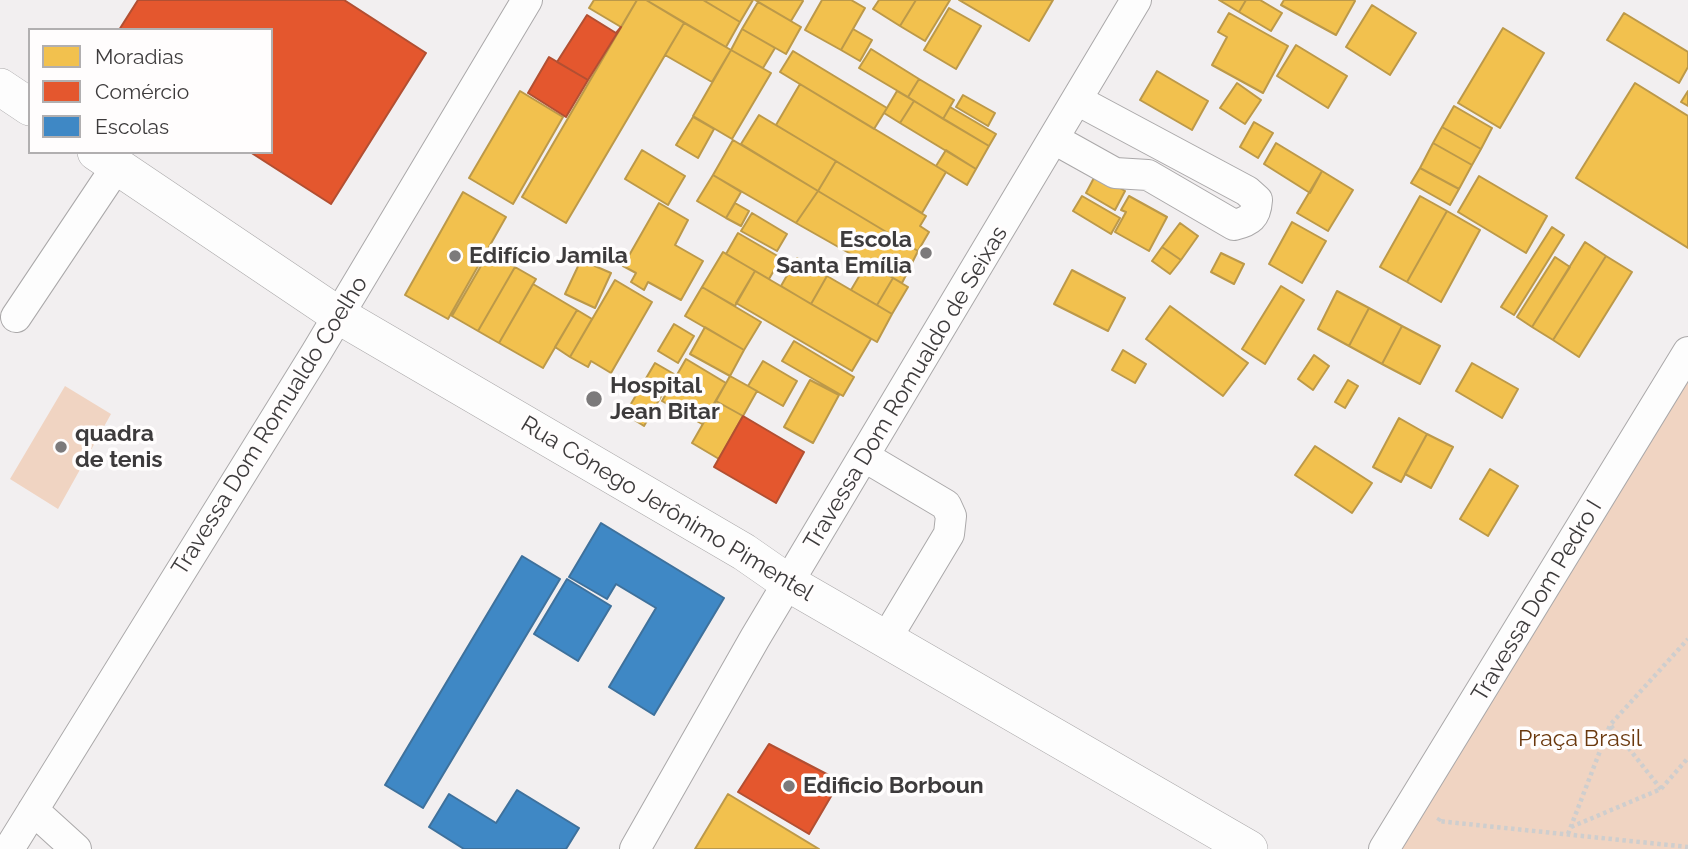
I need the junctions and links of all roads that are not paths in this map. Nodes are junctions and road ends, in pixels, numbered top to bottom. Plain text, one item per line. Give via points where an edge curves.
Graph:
1 (527, 0) edge
2 (1136, 0) edge
3 (0, 87) edge
4 (1077, 100) junction
5 (28, 106) edge
6 (1054, 139) junction
7 (106, 159) edge
8 (338, 315) junction
9 (16, 317) dead end
10 (1688, 352) edge
11 (865, 457) junction
12 (790, 584) junction
13 (886, 639) junction
14 (33, 810) junction
15 (9, 849) edge
16 (76, 849) edge
17 (635, 849) edge
18 (1248, 849) edge
19 (1384, 849) edge

1 - 8 street, Travessa Dom Romualdo Coelho
2 - 4 street, Travessa Dom Romualdo de Seixas
3 - 5 main road
4 - 6 street, Travessa Dom Romualdo de Seixas
4 - 6 street via 1247,191 1257,200 1256,213 1234,225 1148,175 1115,173
6 - 11 street, Travessa Dom Romualdo de Seixas
7 - 8 main road, Rua Cônego Jerônimo Pimentel
7 - 9 street
8 - 12 main road, Rua Cônego Jerônimo Pimentel via 744,552
8 - 14 street, Travessa Dom Romualdo Coelho
10 - 19 street, Travessa Dom Pedro I
11 - 12 street, Travessa Dom Romualdo de Seixas
11 - 13 street via 946,505 951,516 949,534
12 - 13 main road, Rua Cônego Jerônimo Pimentel
12 - 17 street, Travessa Dom Romualdo de Seixas
13 - 18 main road, Rua Cônego Jerônimo Pimentel
14 - 15 street, Travessa Dom Romualdo Coelho
14 - 16 street

